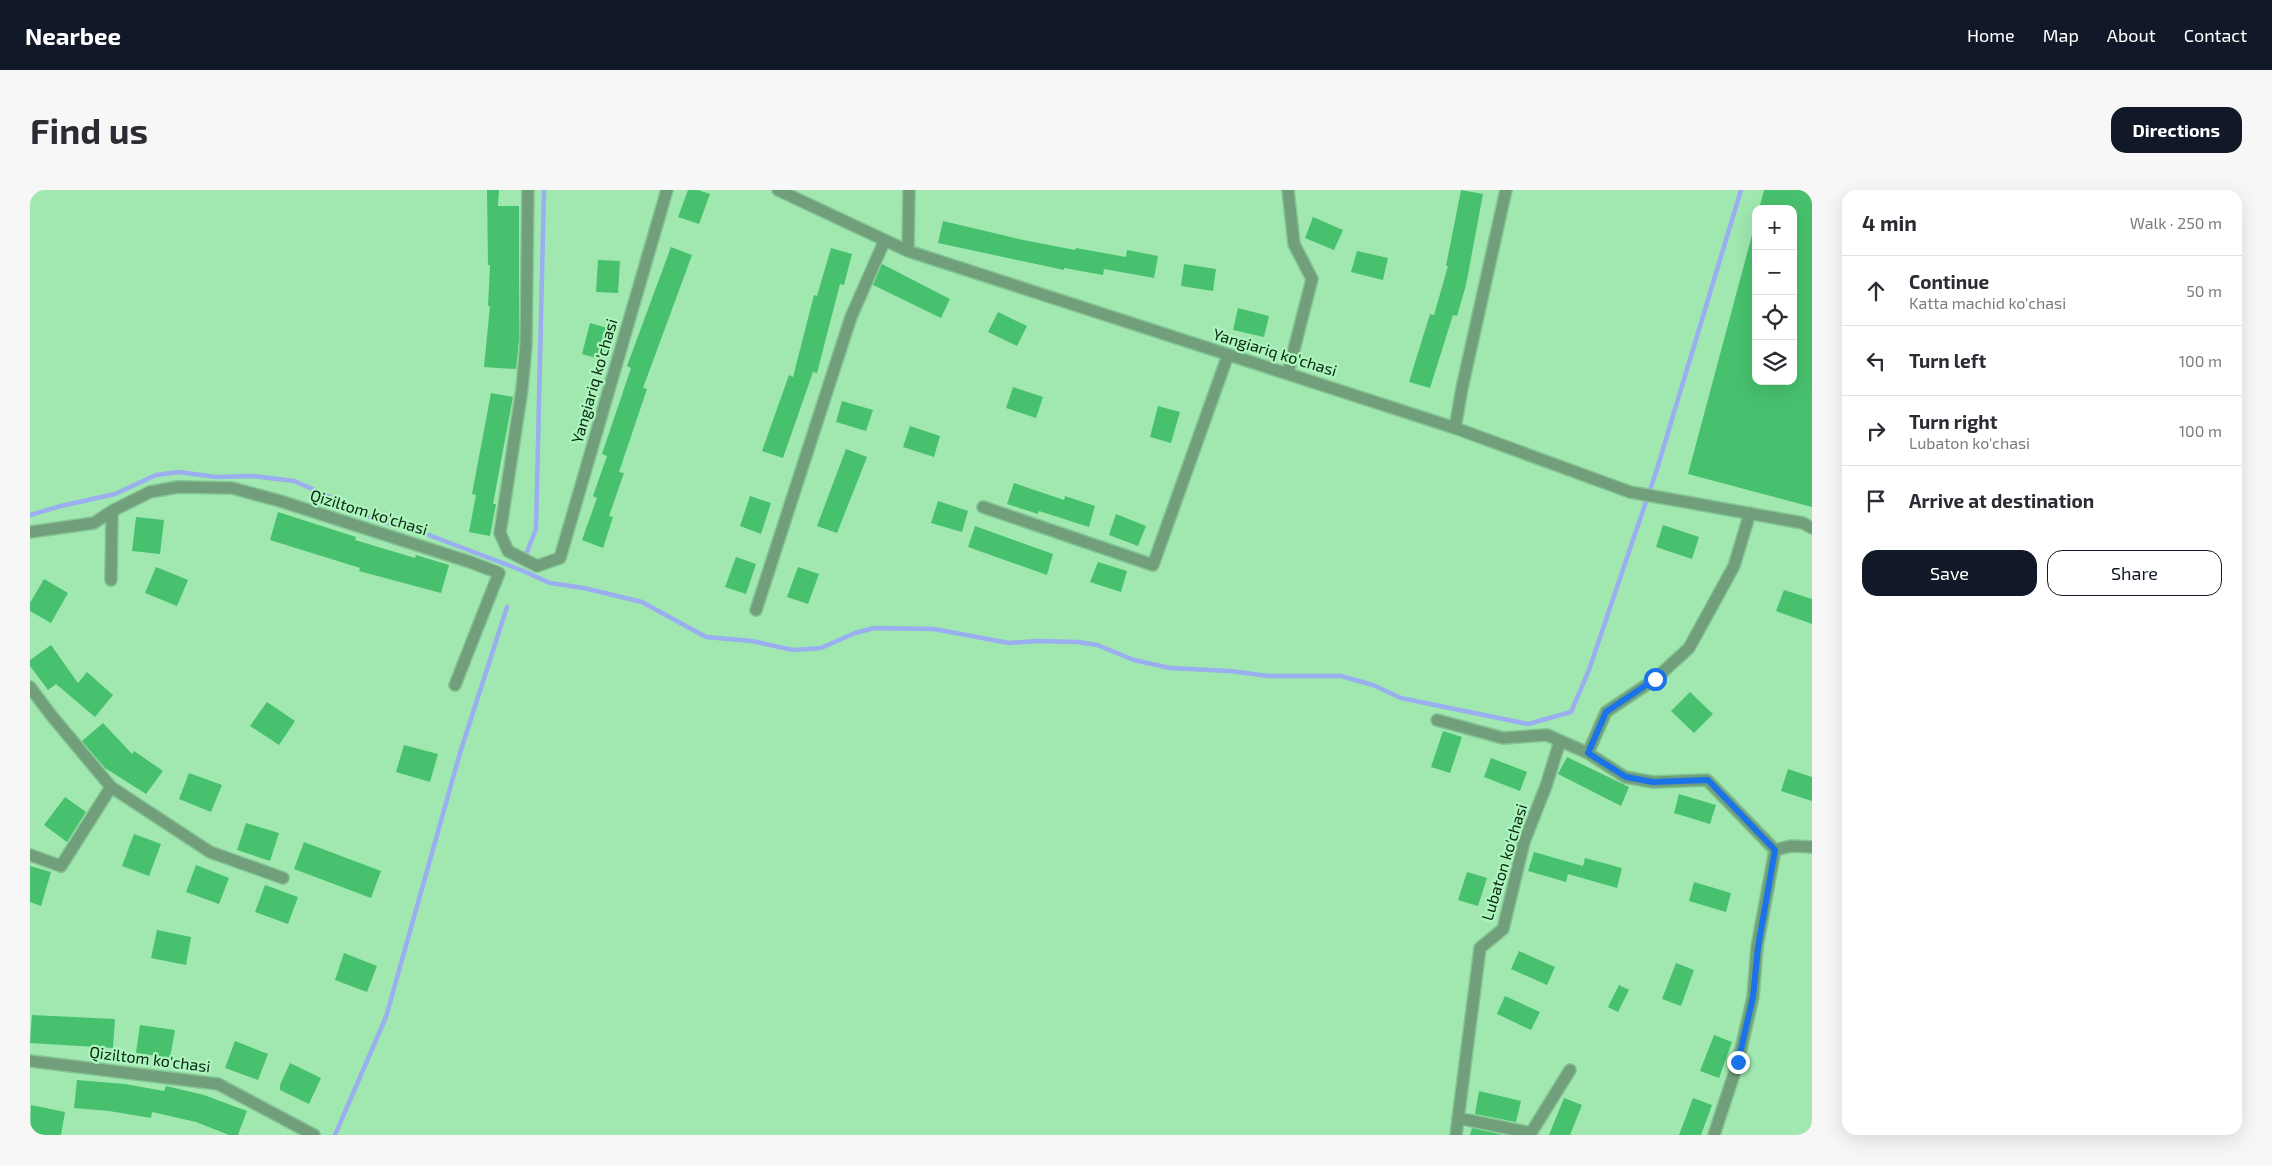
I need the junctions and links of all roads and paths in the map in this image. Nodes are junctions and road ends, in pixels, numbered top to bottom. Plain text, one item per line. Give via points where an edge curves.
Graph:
1 (528, 190) edge
2 (667, 190) edge
3 (778, 190) edge
4 (909, 190) edge
5 (1288, 190) edge
6 (1506, 190) edge
7 (884, 242) junction
8 (908, 252) junction
9 (1228, 355) junction
10 (1288, 373) junction
11 (1455, 428) junction
12 (983, 507) dead end
13 (112, 511) junction
14 (1750, 513) junction
15 (1812, 528) edge
16 (30, 532) edge
17 (111, 580) dead end
18 (756, 610) dead end
19 (454, 685) dead end
20 (30, 686) edge
21 (1437, 720) dead end
22 (1560, 741) junction
23 (1588, 753) junction
24 (111, 788) junction
25 (1812, 847) edge
26 (1775, 850) junction
27 (30, 855) edge
28 (283, 878) dead end
29 (30, 1061) edge
30 (1570, 1070) dead end
31 (1458, 1118) junction
32 (314, 1135) edge
33 (1456, 1135) edge
34 (1714, 1135) edge

1 - 2 street, Yangiariq ko'chasi via 526,345 500,533 508,551 537,566 560,558
3 - 7 street, Yangiariq ko'chasi
4 - 8 street
5 - 10 street via 1294,244 1312,279
6 - 11 street
7 - 8 street, Yangiariq ko'chasi
7 - 18 street via 851,317
8 - 9 street, Yangiariq ko'chasi
9 - 10 street, Yangiariq ko'chasi
9 - 12 street via 1153,565
10 - 11 street, Yangiariq ko'chasi
11 - 14 street, Yangiariq ko'chasi via 1630,492
13 - 16 street, Qiziltom ko'chasi via 94,523
13 - 17 street
13 - 19 street, Qiziltom ko'chasi via 150,492 178,487 232,488 371,529 499,573
14 - 15 street, Yangiariq ko'chasi via 1803,522
14 - 23 street via 1734,566 1688,648 1655,679 1606,712
20 - 24 street
21 - 22 street via 1503,738 1547,734
22 - 23 street
22 - 31 street, Lubaton ko'chasi via 1524,842 1503,929 1480,948
23 - 26 street via 1626,777 1653,782 1708,780
24 - 27 street via 61,866
24 - 28 street via 210,852
25 - 26 street via 1791,846
26 - 34 street via 1753,997 1738,1062
29 - 32 street, Qiziltom ko'chasi via 218,1084
30 - 31 street via 1531,1133
31 - 33 street, Lubaton ko'chasi

